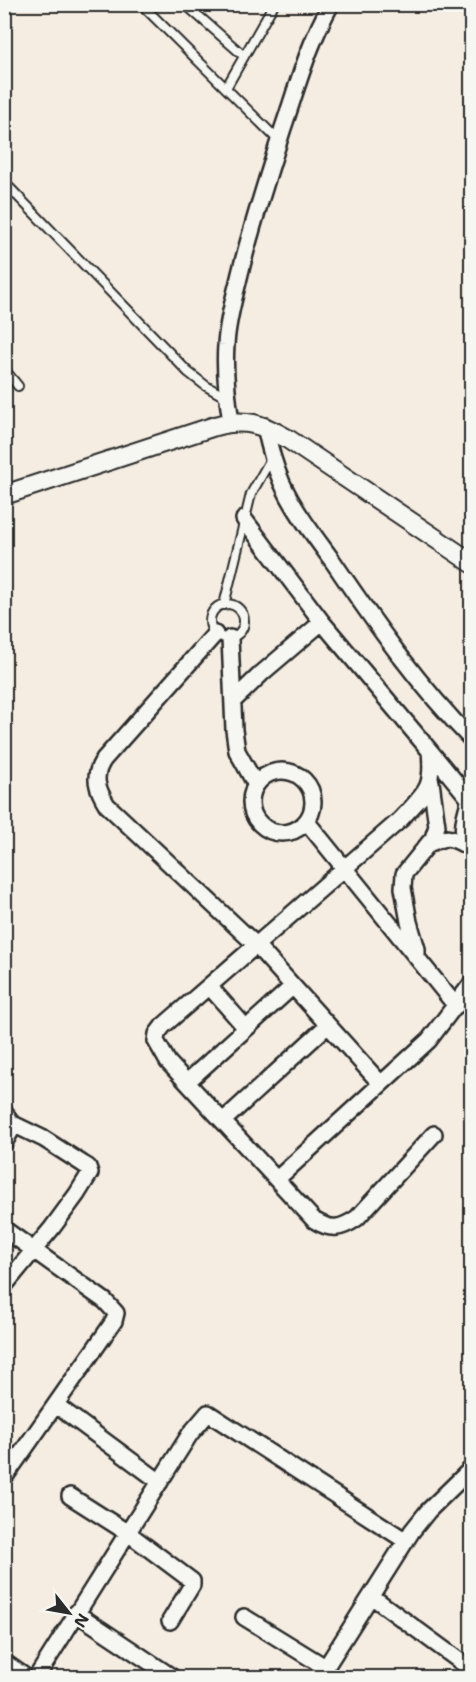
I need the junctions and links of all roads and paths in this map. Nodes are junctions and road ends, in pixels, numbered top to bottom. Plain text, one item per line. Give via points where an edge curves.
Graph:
1 (185, 4) edge
2 (274, 4) edge
3 (331, 4) edge
4 (145, 6) edge
5 (244, 56) junction
6 (226, 88) junction
7 (279, 141) junction
8 (4, 182) edge
9 (4, 369) edge
10 (18, 386) dead end
11 (228, 399) junction
12 (231, 422) junction
13 (264, 426) junction
14 (272, 457) junction
15 (4, 495) edge
16 (244, 519) junction
17 (471, 563) edge
18 (224, 604) junction
19 (322, 622) junction
20 (223, 636) junction
21 (233, 701) junction
22 (471, 740) edge
23 (430, 751) junction
24 (431, 782) junction
25 (256, 785) junction
26 (470, 801) edge
27 (307, 822) junction
28 (428, 844) junction
29 (469, 849) edge
30 (345, 867) junction
31 (256, 945) junction
32 (416, 957) junction
33 (471, 983) edge
34 (209, 986) junction
35 (293, 986) junction
36 (456, 1006) junction
37 (328, 1025) junction
38 (246, 1028) junction
39 (187, 1082) junction
40 (381, 1084) junction
41 (9, 1117) edge
42 (223, 1121) junction
43 (434, 1134) dead end
44 (4, 1143) edge
45 (277, 1179) junction
46 (4, 1229) edge
47 (34, 1250) junction
48 (4, 1286) edge
49 (56, 1405) junction
50 (471, 1468) edge
51 (4, 1478) edge
52 (160, 1482) junction
53 (70, 1496) dead end
54 (128, 1533) junction
55 (406, 1541) junction
56 (371, 1596) junction
57 (76, 1613) junction
58 (244, 1617) dead end
59 (170, 1621) dead end
60 (4, 1662) edge
61 (471, 1670) edge
62 (322, 1672) edge
63 (27, 1677) edge
64 (36, 1677) edge
65 (172, 1677) edge

1 - 5 lane
2 - 5 lane
3 - 7 street via 314,39
4 - 6 lane
5 - 6 lane
6 - 7 lane
7 - 11 street via 229,318
8 - 11 lane via 188,372
9 - 10 lane
11 - 12 street
12 - 13 street
12 - 15 street
13 - 14 street
13 - 17 street
14 - 16 lane via 251,494
14 - 22 street via 300,513 366,610 416,677
16 - 18 lane
16 - 19 street
18 - 20 lane via 211,616 212,629
18 - 20 lane via 235,607 243,616 243,627 240,632
19 - 21 street
19 - 23 street
20 - 21 street
20 - 31 street via 104,759 96,776 107,805
21 - 25 street via 237,751
23 - 24 street
23 - 26 street
24 - 28 street via 437,826
24 - 30 street via 400,820
25 - 27 street via 251,805 268,831 289,833
25 - 27 street via 274,772 297,774 312,790 314,801
26 - 29 street via 462,836
27 - 30 street
28 - 29 street via 442,837 455,839
28 - 32 street via 404,874
30 - 31 street
30 - 32 street
31 - 34 street
31 - 35 street
32 - 36 street
33 - 36 street
34 - 38 street
34 - 39 street via 157,1034 159,1048
35 - 37 street
35 - 38 street
36 - 40 street via 429,1040
37 - 40 street
37 - 42 street
38 - 39 street
39 - 42 street
40 - 45 street
41 - 44 street via 13,1131
41 - 47 street via 89,1170 89,1177
42 - 45 street
43 - 45 street via 357,1218 342,1227 333,1229 314,1220
46 - 47 street
47 - 48 street
47 - 49 street via 116,1313
49 - 51 street
49 - 52 street
50 - 55 street via 428,1511
52 - 54 street
52 - 55 street via 204,1416 210,1413
53 - 54 street
54 - 57 street
54 - 59 street via 193,1582
55 - 56 street
56 - 61 street
56 - 62 street
57 - 64 street
57 - 65 street
58 - 62 street
60 - 63 street

